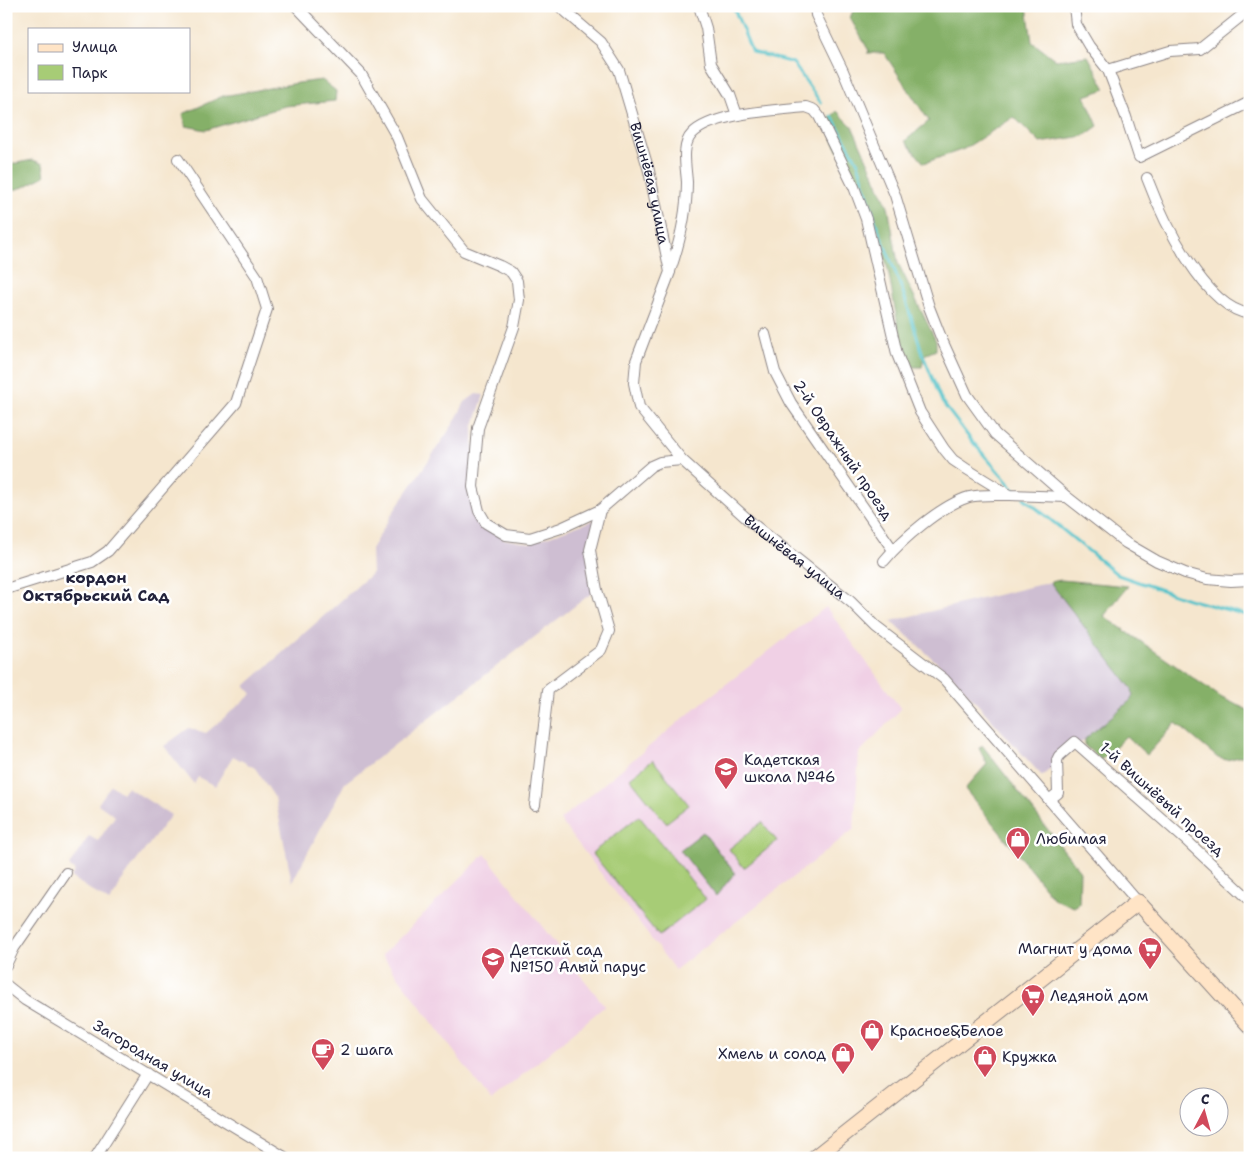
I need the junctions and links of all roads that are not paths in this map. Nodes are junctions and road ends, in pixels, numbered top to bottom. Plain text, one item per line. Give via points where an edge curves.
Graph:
1 (296, 6) edge
2 (559, 6) edge
3 (699, 6) edge
4 (815, 6) edge
5 (1074, 6) edge
6 (1250, 9) edge
7 (1108, 70) junction
8 (1250, 102) edge
9 (737, 115) junction
10 (178, 159) dead end
11 (1147, 178) dead end
12 (670, 272) junction
13 (1244, 313) edge
14 (765, 334) dead end
15 (682, 460) junction
16 (1009, 495) junction
17 (1067, 497) junction
18 (600, 510) junction
19 (893, 550) junction
20 (884, 561) dead end
21 (1250, 580) edge
22 (6, 589) edge
23 (1049, 800) junction
24 (535, 805) dead end
25 (66, 873) dead end
26 (1250, 900) edge
27 (1138, 902) junction
28 (6, 965) edge
29 (6, 985) edge
30 (1250, 1026) edge
31 (148, 1074) junction
32 (95, 1158) edge
33 (286, 1158) edge
34 (814, 1158) edge

1 - 18 street via 361,74 397,137 422,199 464,251 511,272 517,281 519,300 514,327 478,428 473,487 479,511 486,523 506,535 530,538
2 - 12 street, Вишнёвая улица via 601,42 619,70 649,171
3 - 9 street via 711,64 730,95
4 - 17 street via 895,195 929,307 966,395 995,434
5 - 7 street via 1076,24
6 - 7 street via 1200,49 1170,51
7 - 8 street via 1139,157
9 - 12 street via 704,125 691,134 685,148 685,217
9 - 16 street via 806,107 819,116 866,219 897,354 920,412 953,460
10 - 22 street via 256,276 267,309 236,403 108,552 92,562
11 - 13 street via 1155,201 1188,263 1223,303
12 - 15 street, Вишнёвая улица via 636,361 634,383 639,407
14 - 19 street, 2-й Овражный проезд via 775,372 791,403
15 - 18 street via 651,466
15 - 23 street, Вишнёвая улица via 753,524 851,602 876,627 944,679
16 - 17 street
16 - 19 street via 970,497 955,502
17 - 21 street via 1126,543 1157,561 1207,579
18 - 24 street via 590,550 609,631 600,650 548,690
19 - 20 street
23 - 26 street, 1-й Вишнёвый проезд via 1058,793 1057,760 1075,742
23 - 27 street, Вишнёвая улица
25 - 28 street via 14,948
27 - 30 main road, Вишнёвая улица
27 - 34 main road
29 - 31 street, Загородная улица via 25,1000
31 - 32 street
31 - 33 street, Загородная улица

